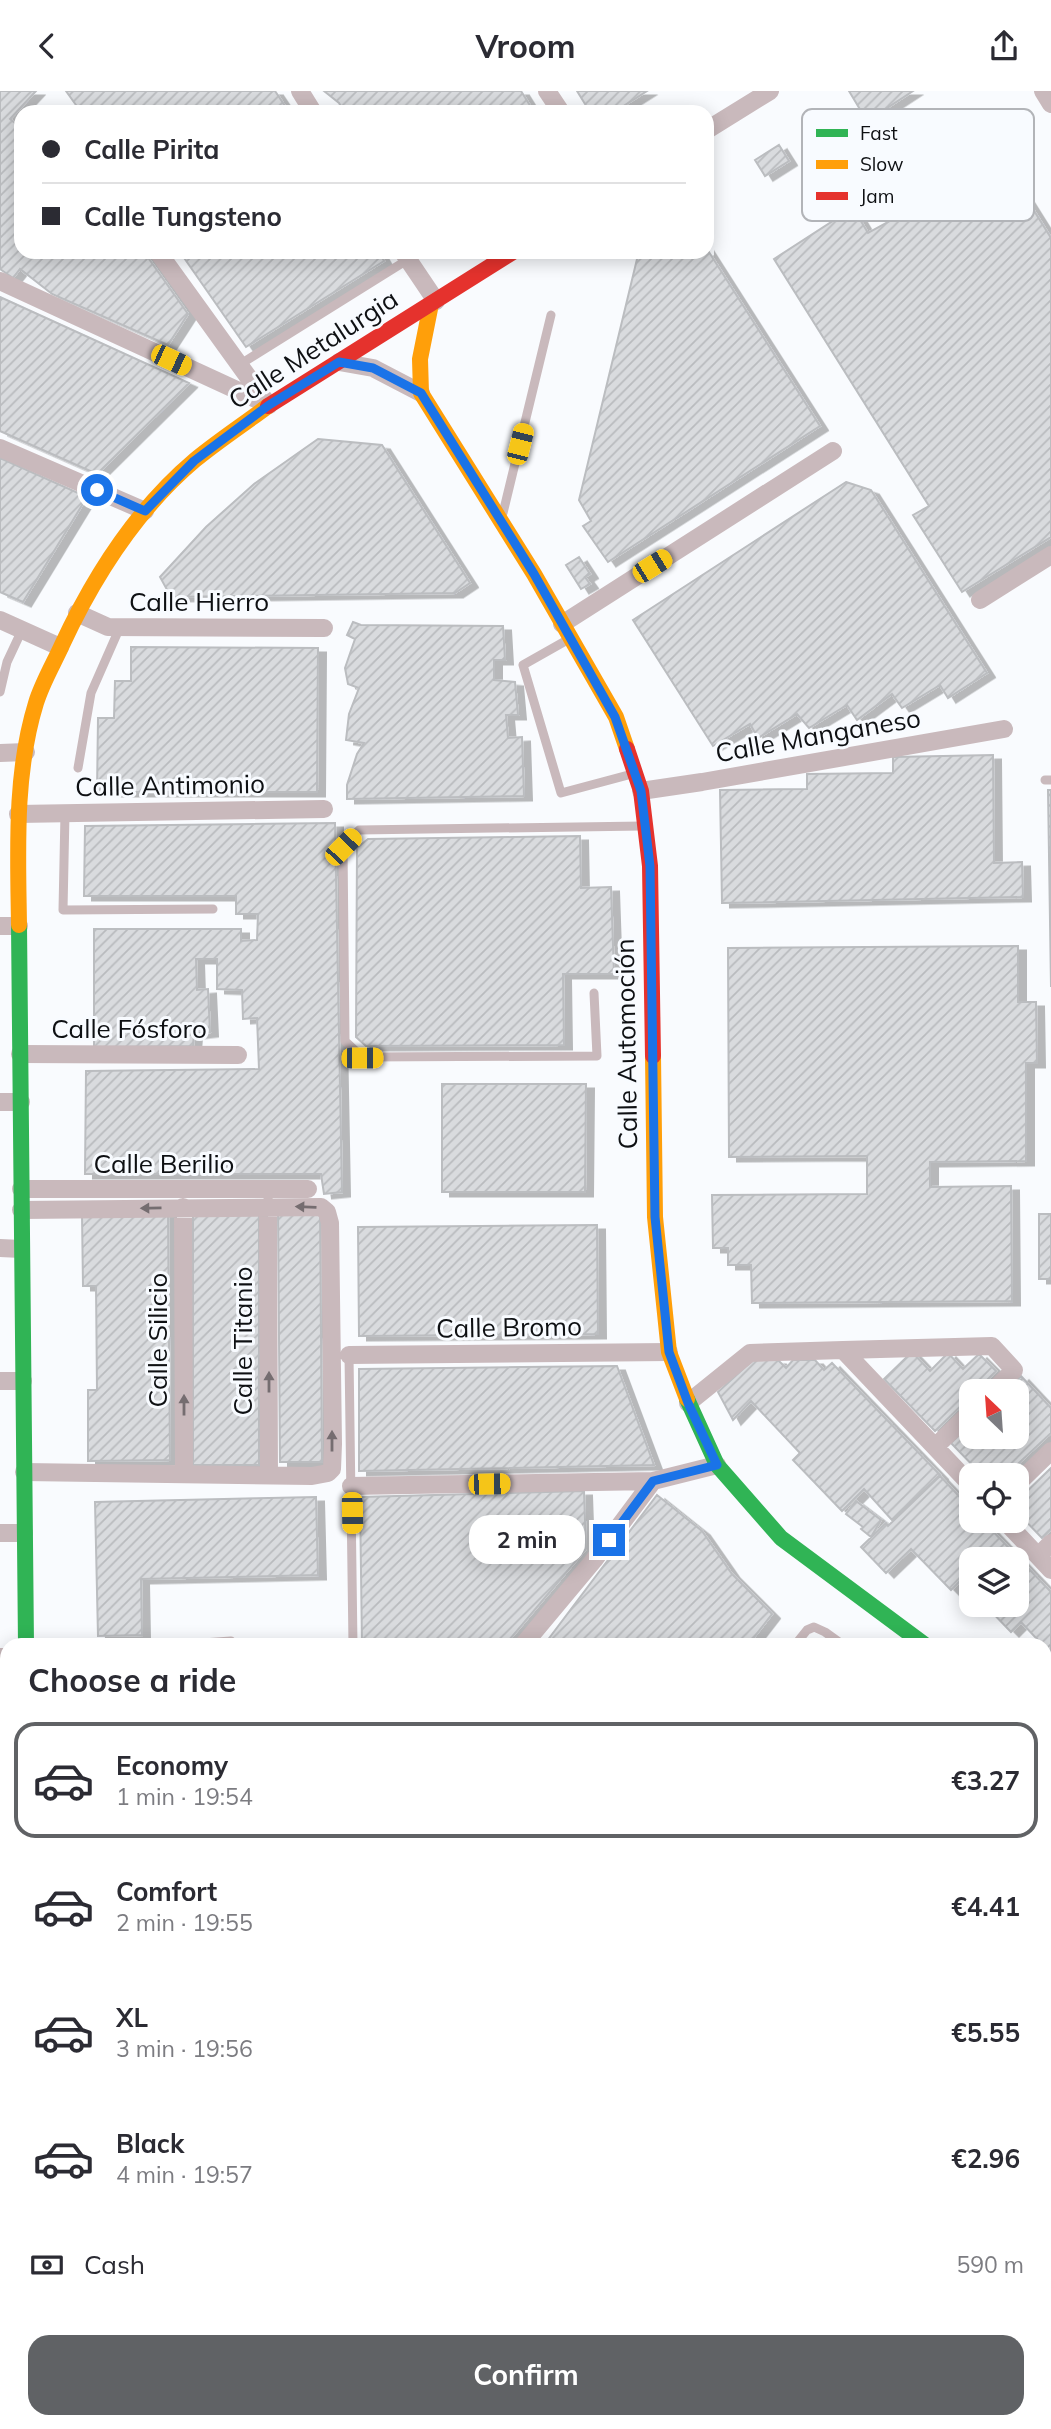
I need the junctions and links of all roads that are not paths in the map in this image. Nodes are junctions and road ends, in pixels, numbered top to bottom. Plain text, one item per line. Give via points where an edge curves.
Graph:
1 (771, 91) edge
2 (1043, 91) edge
3 (1051, 104) edge
4 (714, 126) edge
5 (163, 259) edge
6 (404, 259) edge
7 (412, 259) edge
8 (502, 259) edge
9 (0, 281) edge
10 (434, 303) junction
11 (551, 315) dead end
12 (401, 323) junction
13 (420, 359) junction
14 (339, 362) junction
15 (239, 365) junction
16 (421, 393) junction
17 (269, 405) junction
18 (0, 448) edge
19 (833, 451) dead end
20 (145, 511) junction
21 (501, 521) junction
22 (1051, 555) edge
23 (980, 600) dead end
24 (77, 613) junction
25 (0, 620) edge
26 (120, 627) junction
27 (324, 628) dead end
28 (22, 630) junction
29 (566, 631) junction
30 (61, 647) junction
31 (0, 692) edge
32 (1004, 729) dead end
33 (26, 752) junction
34 (0, 753) edge
35 (78, 768) dead end
36 (635, 773) junction
37 (641, 791) junction
38 (324, 809) dead end
39 (65, 813) junction
40 (18, 814) junction
41 (645, 826) junction
42 (213, 909) dead end
43 (0, 926) edge
44 (19, 926) junction
45 (594, 993) dead end
46 (20, 1054) junction
47 (238, 1055) dead end
48 (0, 1102) edge
49 (21, 1102) junction
50 (21, 1189) junction
51 (308, 1189) dead end
52 (268, 1206) junction
53 (183, 1207) junction
54 (21, 1210) junction
55 (0, 1248) edge
56 (21, 1249) junction
57 (843, 1350) junction
58 (669, 1352) junction
59 (349, 1355) joint
60 (1005, 1379) edge
61 (0, 1381) edge
62 (23, 1381) junction
63 (688, 1403) junction
64 (959, 1424) edge
65 (935, 1447) junction
66 (1051, 1451) edge
67 (717, 1465) junction
68 (24, 1472) junction
69 (959, 1472) edge
70 (1029, 1472) edge
71 (184, 1473) junction
72 (269, 1475) junction
73 (653, 1481) junction
74 (351, 1486) junction
75 (0, 1533) edge
76 (24, 1533) junction
77 (1016, 1533) edge
78 (1051, 1543) edge
79 (1038, 1556) junction
80 (1051, 1570) edge
81 (26, 1638) edge
82 (353, 1638) edge
83 (529, 1638) edge
84 (801, 1638) edge
85 (833, 1638) edge
86 (915, 1638) edge

1 - 4 street
2 - 3 street
5 - 15 street
6 - 15 lane
7 - 10 street
8 - 10 street, Calle Metalurgia
9 - 17 street
10 - 12 street, Calle Metalurgia
10 - 13 street
11 - 21 lane
12 - 13 street via 411,330
12 - 14 street, Calle Metalurgia
13 - 16 street
14 - 16 street via 373,368
14 - 17 street, Calle Metalurgia
15 - 17 street
16 - 21 street, Calle Automoción
17 - 20 street, Calle Metalurgia via 194,461
18 - 20 street
19 - 29 street
20 - 24 street, Calle Metalurgia via 105,564
21 - 29 street, Calle Automoción
22 - 23 street
24 - 26 street, Calle Hierro via 108,627
24 - 30 street, Calle Metalurgia
25 - 28 street
26 - 27 street, Calle Hierro
26 - 35 lane via 91,693
28 - 30 street
28 - 31 lane
29 - 36 street, Calle Automoción via 615,717
29 - 36 lane via 523,665 562,793
30 - 33 street, Calle Metalurgia via 36,702
32 - 37 street, Calle Manganeso
33 - 34 street
33 - 40 street, Calle Metalurgia
36 - 37 street, Calle Automoción
37 - 41 street, Calle Automoción
38 - 39 street, Calle Antimonio
39 - 40 street, Calle Antimonio
39 - 42 lane via 63,911
40 - 44 street, Calle Metalurgia
41 - 45 lane via 359,830 343,847 345,1041 362,1058 597,1056
41 - 58 street, Calle Automoción via 650,866 655,1217
43 - 44 street
44 - 46 street, Calle Metalurgia
46 - 47 street, Calle Fósforo
46 - 49 street, Calle Metalurgia
48 - 49 street
49 - 50 street, Calle Metalurgia
50 - 51 street, Calle Berilio
50 - 54 street, Calle Metalurgia
52 - 53 street
72 -> 52 street, Calle Titanio
72 -> 52 street via 328,1473 333,1444 327,1212 321,1207
53 -> 54 street
71 -> 53 street, Calle Silicio
54 - 56 street, Calle Metalurgia
55 - 56 street
56 - 62 street, Calle Metalurgia
57 - 60 street via 992,1346 1014,1370
57 - 63 street via 750,1353
57 - 65 street
58 - 59 street, Calle Bromo
58 - 63 street, Calle Automoción
59 - 74 lane
61 - 62 street
62 - 68 street, Calle Metalurgia
63 - 67 street, Calle Automoción
64 - 65 street
65 - 69 street
66 - 70 street
67 - 73 street
67 - 86 street, Calle Automoción via 781,1538
68 - 71 street
68 - 76 street, Calle Metalurgia
71 - 72 street
73 - 74 street
73 - 83 street
74 - 82 lane
75 - 76 street
76 - 81 street, Calle Metalurgia
77 - 79 street
78 - 79 street
79 - 80 street
84 - 85 lane via 814,1627

